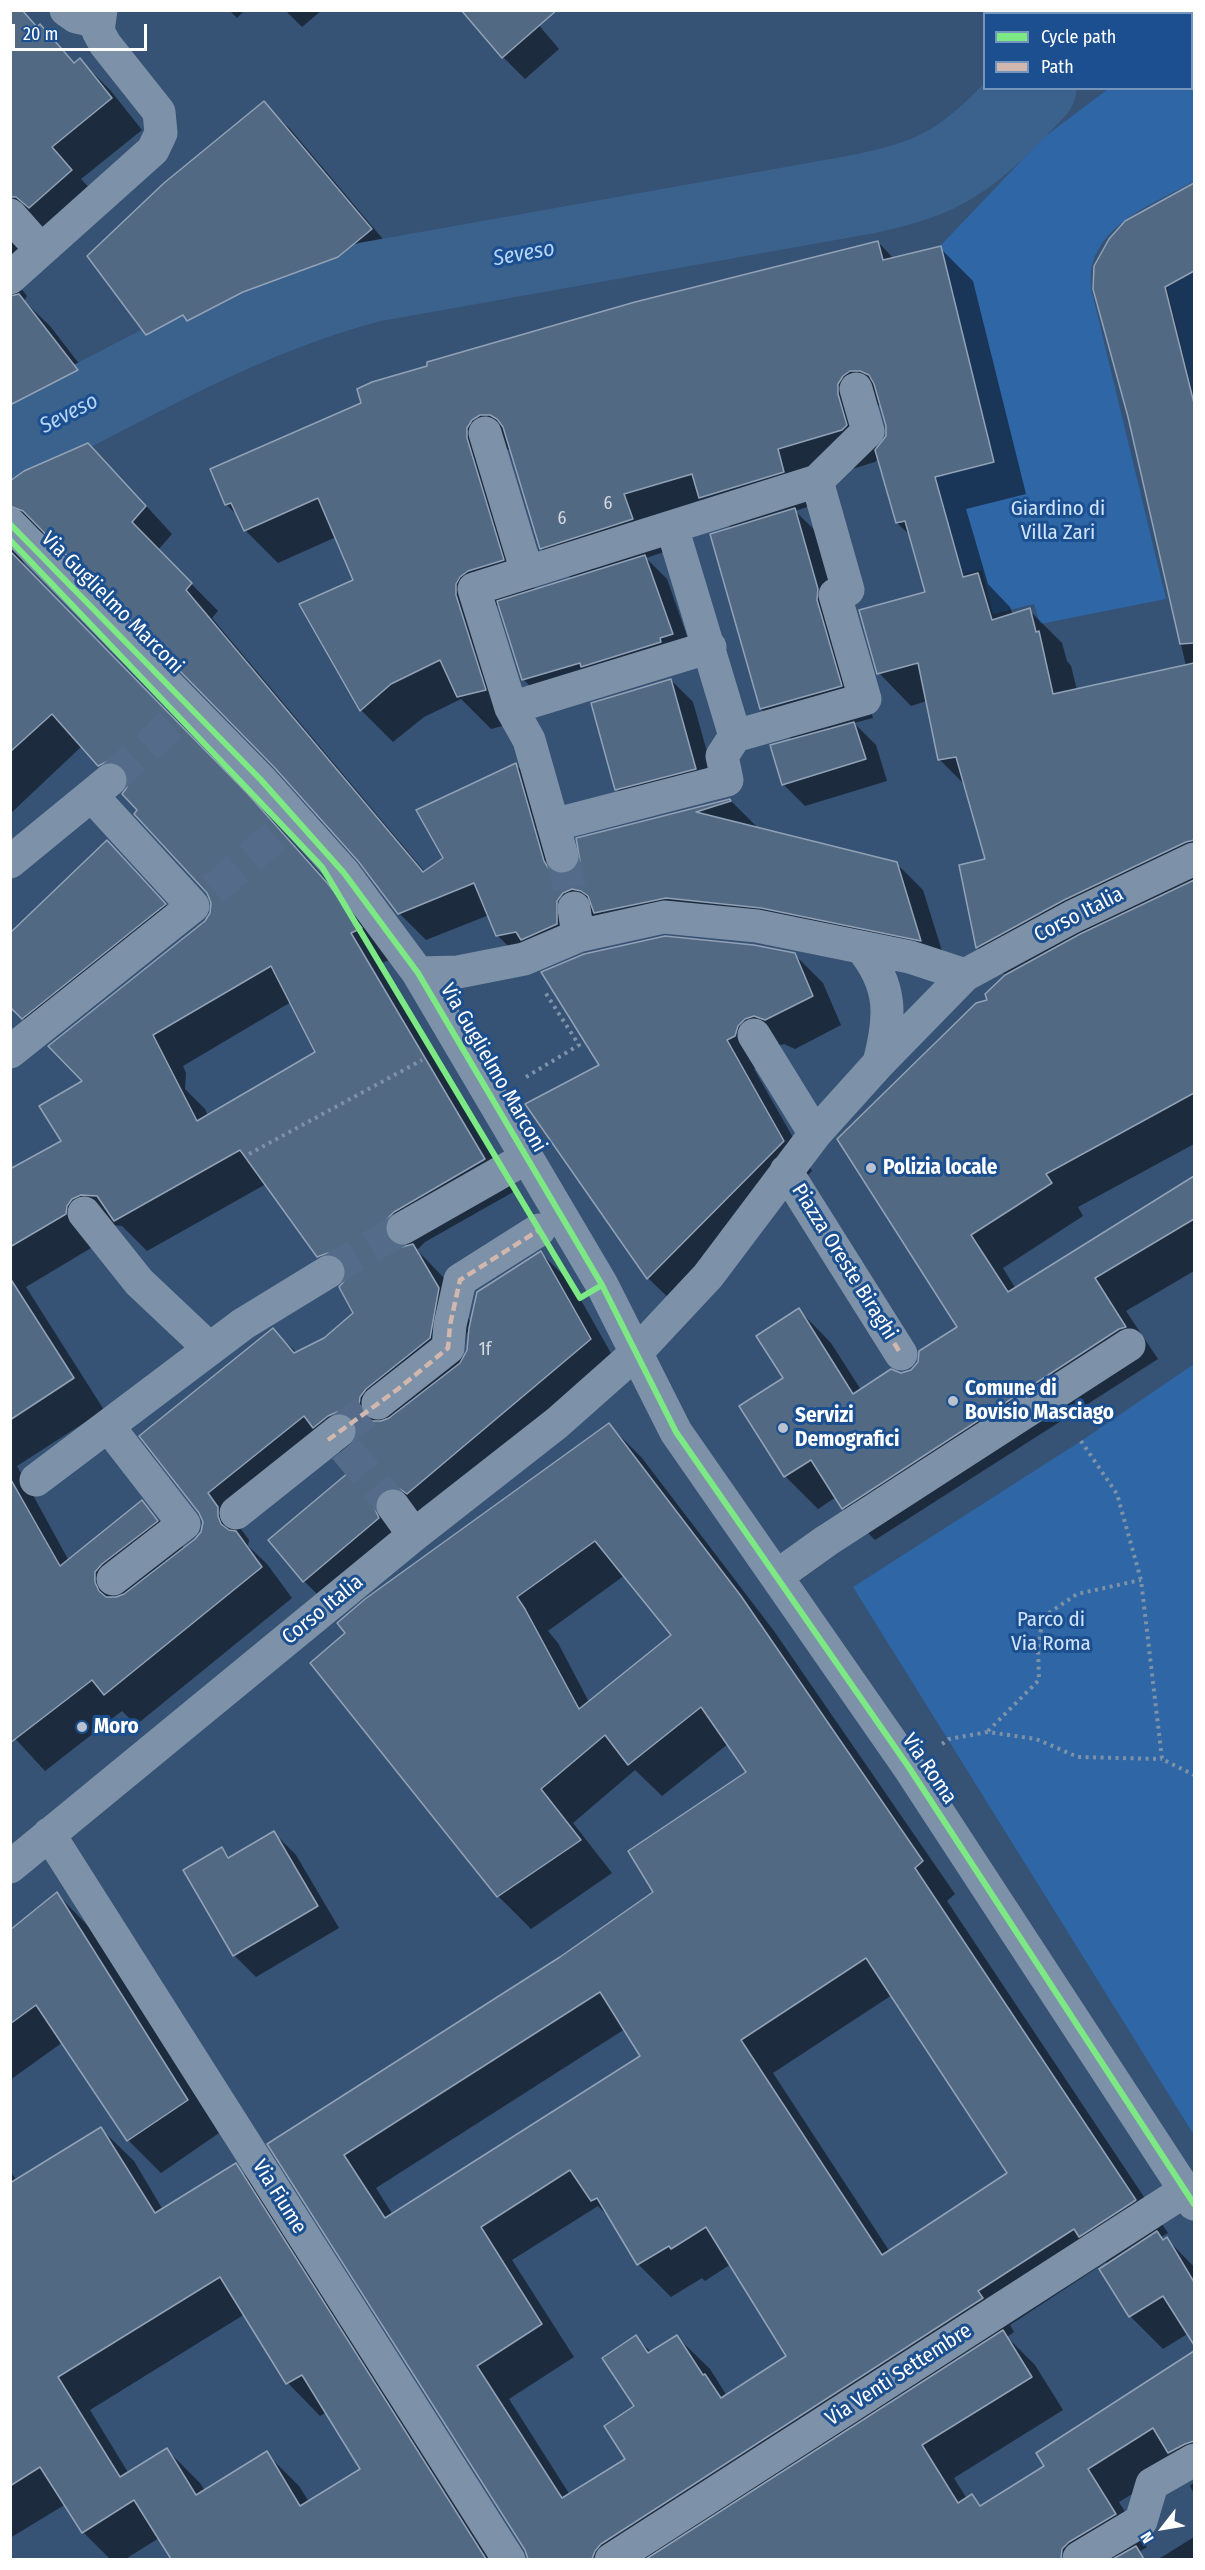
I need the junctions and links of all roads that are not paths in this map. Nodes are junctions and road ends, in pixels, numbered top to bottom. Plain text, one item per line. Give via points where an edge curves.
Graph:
1 (66, 10) edge
2 (99, 16) edge
3 (10, 215) edge
4 (41, 250) junction
5 (10, 278) edge
6 (856, 389) dead end
7 (485, 433) dead end
8 (817, 481) junction
9 (10, 524) edge
10 (672, 527) junction
11 (526, 572) junction
12 (710, 647) junction
13 (511, 708) junction
14 (735, 736) junction
15 (553, 825) junction
16 (562, 856) tunnel mouth
17 (1194, 859) edge
18 (10, 862) edge
19 (861, 947) junction
20 (418, 973) junction
21 (965, 975) junction
22 (754, 1035) dead end
23 (10, 1052) edge
24 (879, 1064) junction
25 (815, 1134) junction
26 (526, 1158) junction
27 (786, 1171) junction
28 (84, 1213) dead end
29 (403, 1228) tunnel mouth
30 (539, 1230) dead end
31 (328, 1272) tunnel mouth
32 (1129, 1345) dead end
33 (210, 1349) junction
34 (636, 1353) junction
35 (901, 1353) dead end
36 (378, 1403) tunnel mouth
37 (108, 1426) junction
38 (338, 1440) tunnel mouth
39 (36, 1480) dead end
40 (393, 1506) tunnel mouth
41 (236, 1513) dead end
42 (414, 1535) junction
43 (777, 1576) junction
44 (113, 1579) dead end
45 (49, 1834) junction
46 (10, 1867) edge
47 (1190, 2197) edge
48 (1194, 2460) edge
49 (1079, 2558) edge
50 (509, 2559) edge
51 (612, 2559) edge

1 - 2 street via 76,17
2 - 4 street via 98,30 105,44 159,112 161,133 153,150
3 - 4 street
4 - 5 street
6 - 8 street via 868,431
7 - 11 street
8 - 10 street
8 - 14 street via 848,590 835,595 865,699
9 - 20 street, Via Guglielmo Marconi via 181,715 286,825 344,873
10 - 11 street
10 - 12 street
11 - 13 street via 474,589
12 - 13 street
12 - 14 street
13 - 15 street via 530,740
14 - 15 street via 722,756 727,780
15 - 16 street
17 - 21 street, Corso Italia via 1072,917
18 - 23 street via 101,788 203,898
19 - 20 street via 732,922 663,917 576,922 524,959 458,972
19 - 21 street via 910,957
19 - 24 street via 883,980 886,996 886,1035
20 - 26 street, Via Guglielmo Marconi
21 - 24 street, Corso Italia
22 - 25 street
24 - 25 street, Piazza Oreste Biraghi
25 - 27 street, Piazza Oreste Biraghi
26 - 29 street, Via Guglielmo Marconi
26 - 34 street, Via Guglielmo Marconi via 602,1285
27 - 34 street, Piazza Oreste Biraghi via 708,1276
27 - 35 street, Piazza Oreste Biraghi
28 - 33 street via 139,1282
30 - 36 street via 460,1280 448,1348
31 - 33 street
32 - 43 street
33 - 37 street
34 - 42 street, Corso Italia via 557,1422
34 - 43 street, Via Roma via 676,1432
37 - 39 street
37 - 44 street via 184,1524
38 - 41 street
40 - 42 street
42 - 45 street, Corso Italia
43 - 47 street, Via Roma via 908,1766
45 - 46 street, Corso Italia
45 - 50 street, Via Fiume
47 - 51 street, Via Venti Settembre
48 - 49 street via 1152,2484 1141,2521

